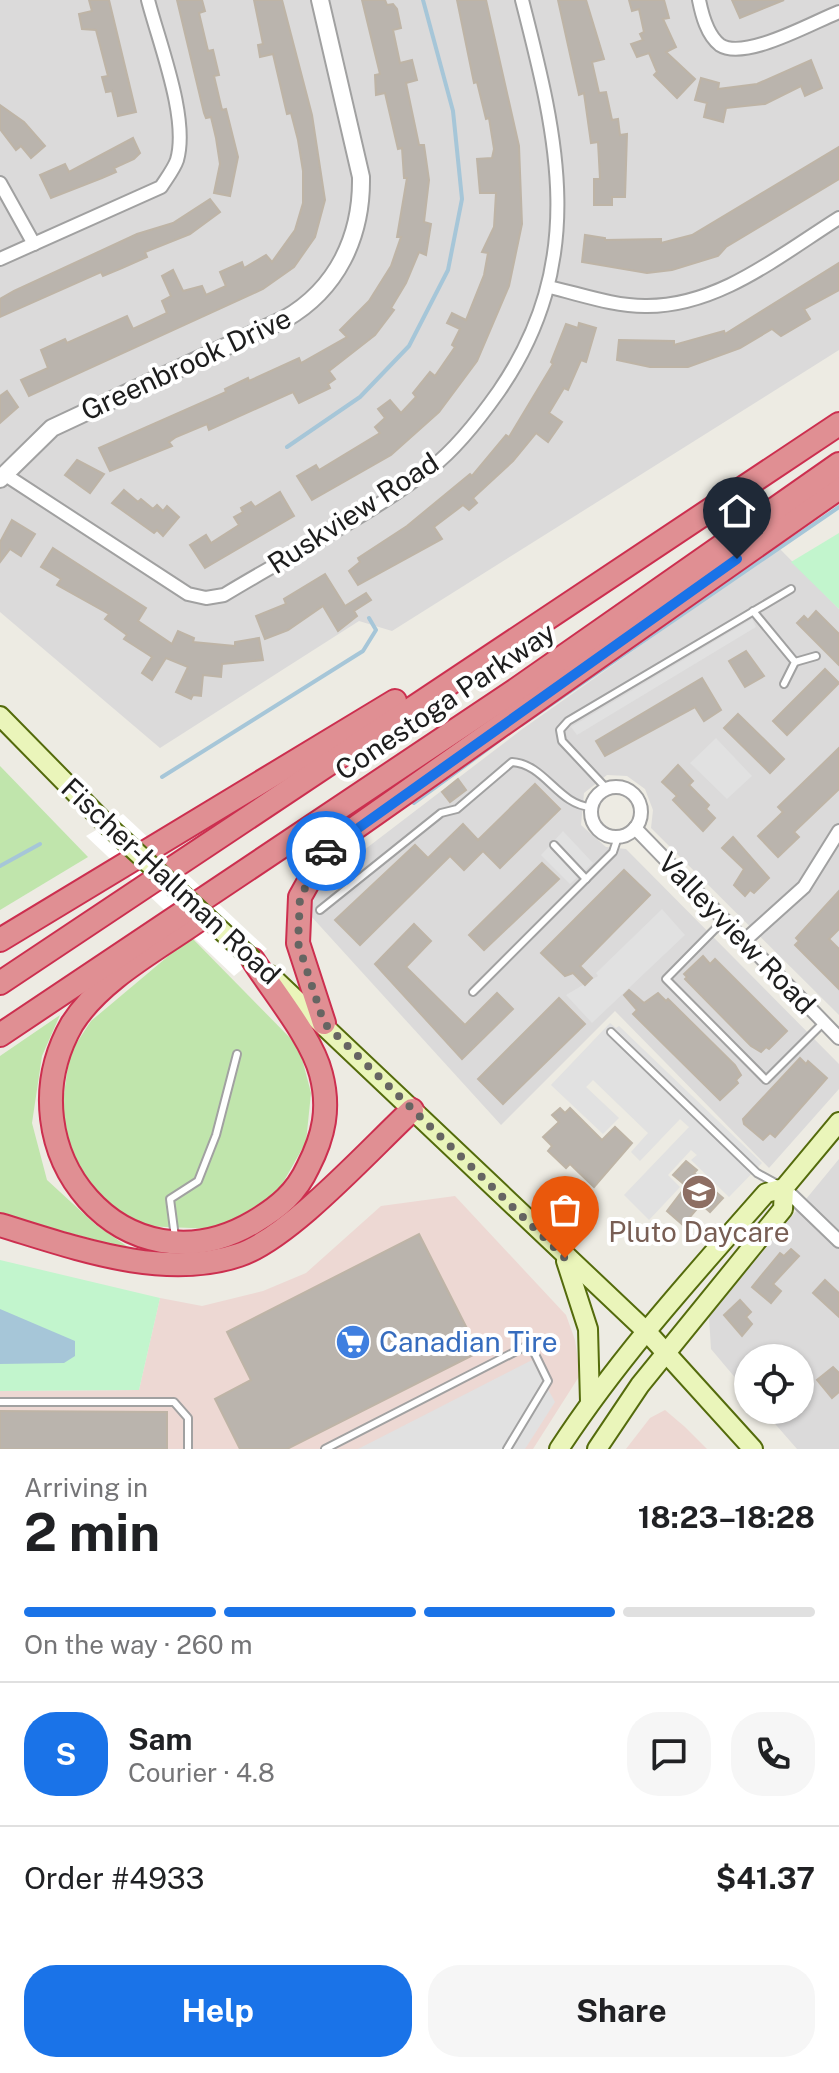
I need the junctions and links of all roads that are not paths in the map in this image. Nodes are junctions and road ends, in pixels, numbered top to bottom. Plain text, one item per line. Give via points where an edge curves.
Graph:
1 (148, 0) edge
2 (320, 0) edge
3 (522, 0) edge
4 (699, 0) edge
5 (839, 12) edge
6 (0, 183) edge
7 (839, 218) edge
8 (34, 244) junction
9 (0, 259) edge
10 (549, 287) junction
11 (839, 424) edge
12 (839, 464) edge
13 (2, 477) edge
14 (839, 488) edge
15 (791, 589) dead end
16 (753, 611) junction
17 (816, 656) dead end
18 (795, 662) junction
19 (475, 664) junction
20 (784, 684) dead end
21 (0, 716) edge
22 (607, 789) junction
23 (591, 807) junction
24 (635, 828) junction
25 (839, 831) edge
26 (299, 837) junction
27 (618, 837) junction
28 (554, 845) dead end
29 (586, 879) junction
30 (320, 910) dead end
31 (724, 920) junction
32 (0, 940) edge
33 (744, 941) junction
34 (253, 960) junction
35 (0, 983) edge
36 (473, 992) dead end
37 (824, 1022) junction
38 (324, 1023) junction
39 (611, 1032) dead end
40 (0, 1035) edge
41 (839, 1038) edge
42 (237, 1054) dead end
43 (418, 1116) junction
44 (839, 1122) edge
45 (784, 1188) junction
46 (0, 1225) edge
47 (176, 1241) junction
48 (839, 1241) edge
49 (565, 1258) junction
50 (647, 1332) junction
51 (667, 1354) junction
52 (0, 1402) edge
53 (590, 1402) junction
54 (188, 1449) edge
55 (325, 1449) edge
56 (507, 1449) edge
57 (559, 1449) edge
58 (597, 1449) edge
59 (753, 1449) edge

1 - 8 street via 176,110 177,162 161,187
2 - 13 street, Greenbrook Drive via 362,199 350,249 325,289 285,319 52,428
3 - 10 street, Ruskview Road via 551,113 557,164
4 - 5 street via 711,34 721,45 738,49
6 - 8 street
7 - 10 street via 729,286 667,305 628,306
8 - 9 street
10 - 13 street, Ruskview Road via 512,372 488,407 433,466 224,595 188,594
11 - 19 highway, Conestoga Parkway
12 - 26 highway, Conestoga Parkway
14 - 38 highway via 328,847 300,897 298,943
15 - 16 lane
16 - 18 lane
16 - 22 lane via 560,730 562,741
17 - 18 lane
18 - 20 lane
19 - 32 highway via 434,677
19 - 35 highway, Conestoga Parkway
21 - 34 main road, Fischer-Hallman Road, bridge via 106,824
22 - 23 street
22 - 24 street, Valleyview Road via 623,788 636,797 641,813
23 - 27 street via 597,829
23 - 30 lane via 576,806 527,763 512,762
24 - 27 street, Valleyview Road
24 - 31 street, Valleyview Road
25 - 33 street via 804,887
26 - 40 highway, Conestoga Parkway
26 - 47 highway via 271,868 93,1000 73,1023 50,1076 48,1128 69,1180 107,1220 157,1240
27 - 29 lane via 613,852
28 - 29 lane
29 - 36 lane
31 - 33 street, Valleyview Road
31 - 37 lane via 666,979 766,1080
33 - 37 street, Valleyview Road
34 - 38 main road, Fischer-Hallman Road
34 - 47 highway via 317,1061 327,1110 318,1148 298,1189 275,1209 232,1235
37 - 41 street, Valleyview Road
38 - 43 main road, Fischer-Hallman Road
39 - 45 lane via 757,1173
42 - 47 lane via 198,1181 170,1199
43 - 46 highway via 286,1229 240,1255 188,1264 113,1256
43 - 49 main road, Fischer-Hallman Road
44 - 45 main road
45 - 48 street
45 - 50 main road via 766,1193
45 - 51 main road via 783,1209
49 - 50 main road, Fischer-Hallman Road
49 - 53 main road via 588,1329
50 - 51 main road, Fischer-Hallman Road
50 - 53 main road
51 - 58 main road
51 - 59 main road, Fischer-Hallman Road
52 - 54 lane via 174,1402 188,1418
53 - 57 main road
55 - 56 lane via 530,1344 548,1381

